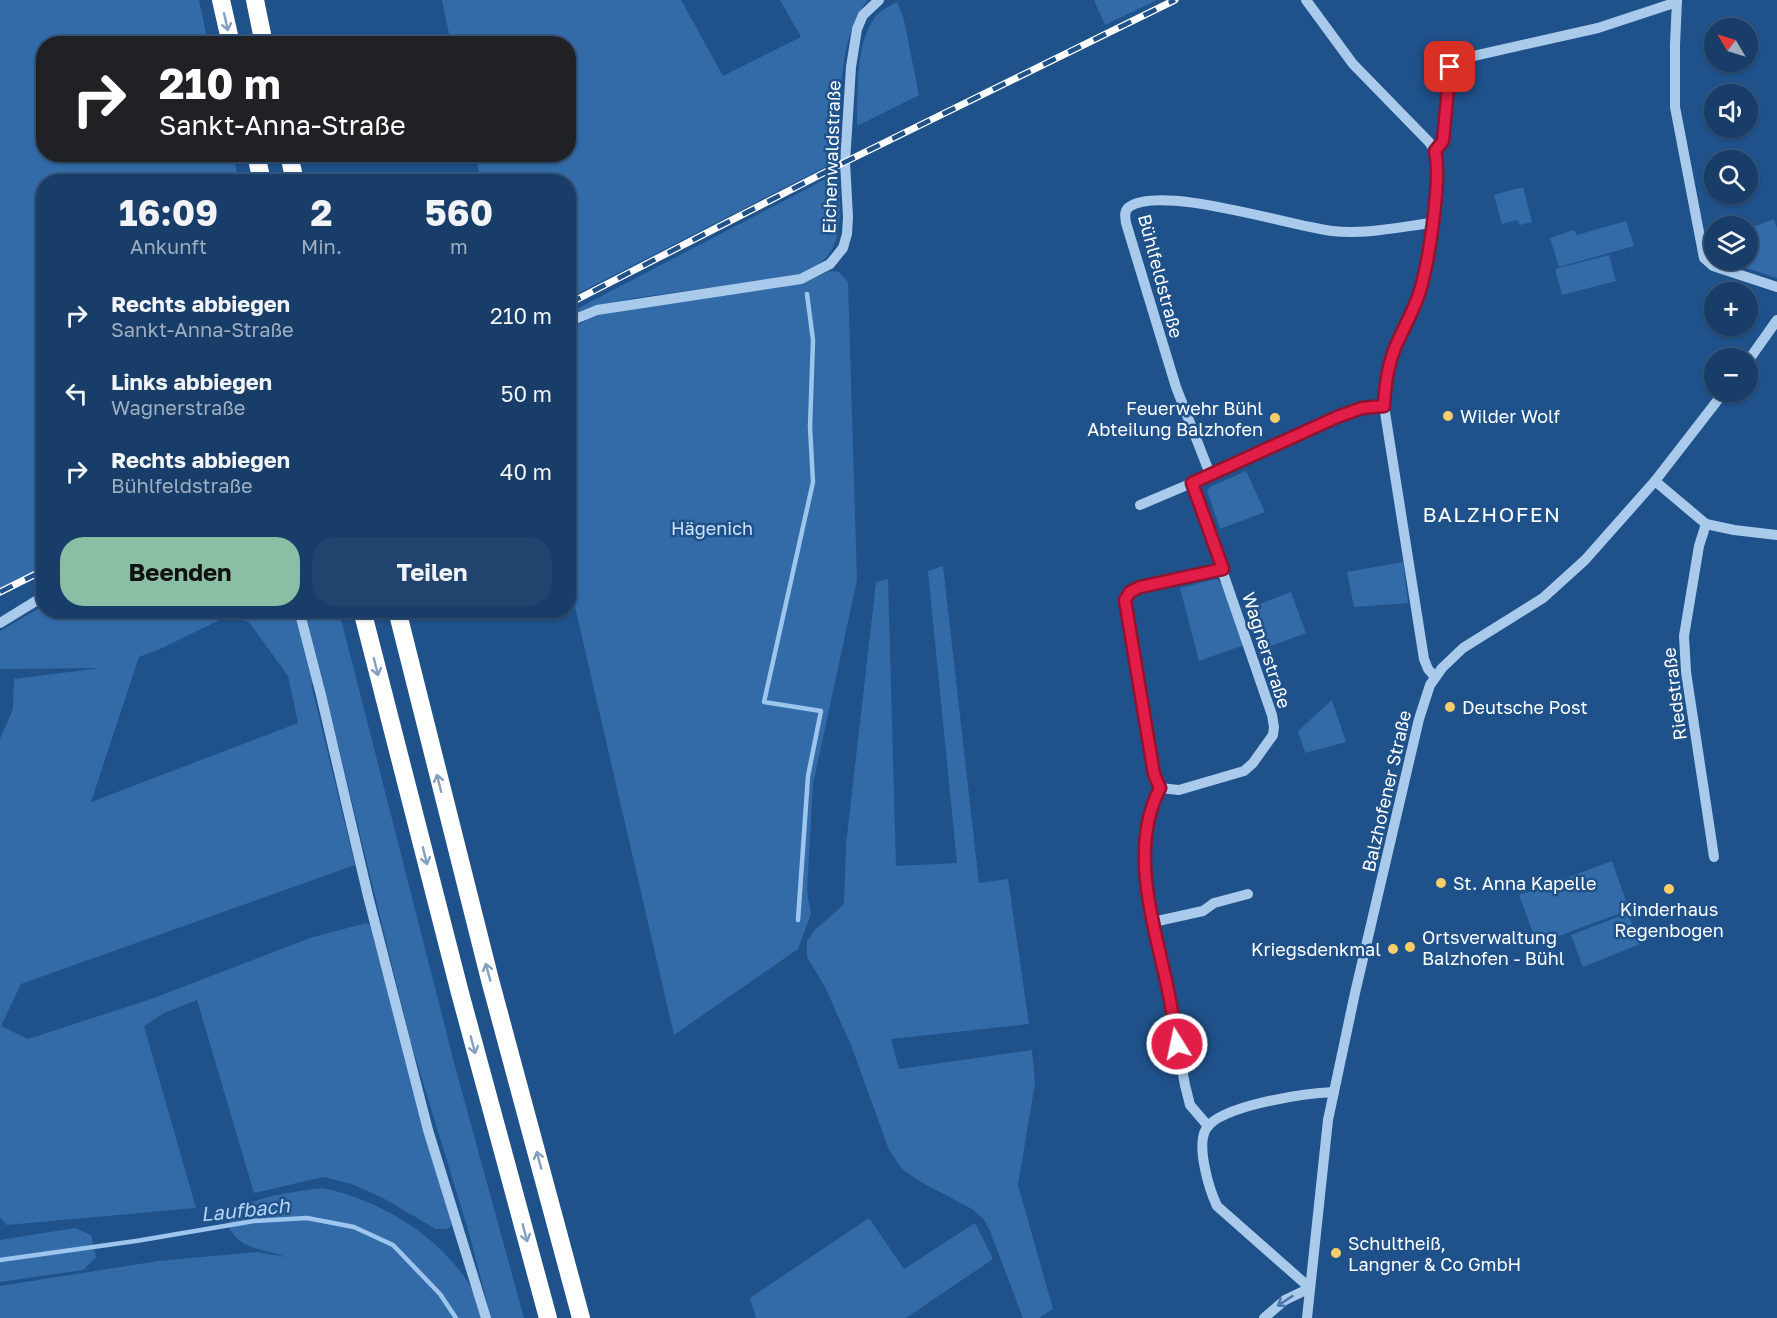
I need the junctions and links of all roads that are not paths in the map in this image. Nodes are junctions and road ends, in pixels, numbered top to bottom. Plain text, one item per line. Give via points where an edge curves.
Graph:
1 (221, 0) edge
2 (255, 0) edge
3 (879, 0) edge
4 (1306, 0) edge
5 (1677, 1) edge
6 (229, 36) edge
7 (262, 36) edge
8 (1435, 151) junction
9 (1432, 223) junction
10 (1777, 287) edge
11 (576, 319) edge
12 (1777, 320) edge
13 (1757, 348) edge
14 (1716, 402) edge
15 (1384, 406) junction
16 (1210, 474) junction
17 (1655, 481) junction
18 (1192, 483) junction
19 (1140, 505) dead end
20 (1706, 524) junction
21 (1777, 535) edge
22 (1223, 569) junction
23 (36, 601) edge
24 (300, 618) edge
25 (364, 618) edge
26 (399, 618) edge
27 (0, 623) edge
28 (1435, 677) junction
29 (1160, 788) junction
30 (1714, 857) dead end
31 (1248, 894) dead end
32 (1153, 922) junction
33 (1334, 1092) junction
34 (1208, 1126) junction
35 (1310, 1288) junction
36 (486, 1318) edge
37 (548, 1318) edge
38 (581, 1318) edge
39 (1264, 1318) edge
40 (1307, 1318) edge

1 -> 6 highway
2 - 7 highway
3 - 11 street, Eichenwaldstraße via 863,15 856,29 845,162 847,234 836,258 801,279 597,310
4 - 8 street via 1353,64
5 - 8 street via 1598,28 1456,60 1449,73 1443,141
5 - 10 street via 1675,107 1704,258 1713,266
8 - 9 street via 1438,163
9 - 15 street via 1422,285 1391,359
9 - 16 street, Bühlfeldstraße via 1352,232 1314,228 1182,200 1150,201 1129,207 1125,217 1136,256 1176,387
12 - 13 street
14 - 17 street, Balzhofener Straße
15 - 16 street via 1362,408 1337,417
15 - 28 street via 1424,659
16 - 18 street
17 - 20 street
17 - 28 street, Balzhofener Straße via 1561,583 1456,654
18 - 19 street
18 - 22 street, Wagnerstraße
20 - 21 street
20 - 30 street, Riedstraße via 1684,645
22 - 29 street via 1140,587 1125,600 1154,774
22 - 29 street, Wagnerstraße via 1272,715 1273,735 1244,771 1179,790
23 - 27 street
24 - 36 street via 428,1130
25 -> 37 highway via 459,993
38 -> 26 highway via 490,980
28 - 33 street, Balzhofener Straße via 1419,719
29 - 32 street via 1149,815 1145,849
31 - 32 street
32 - 34 street via 1190,1105
33 - 34 street via 1229,1111
33 - 35 street, Balzhofener Straße via 1324,1148
34 - 35 street via 1203,1136 1204,1160 1216,1206
35 -> 39 street via 1285,1300
35 - 40 street, Balzhofener Straße

